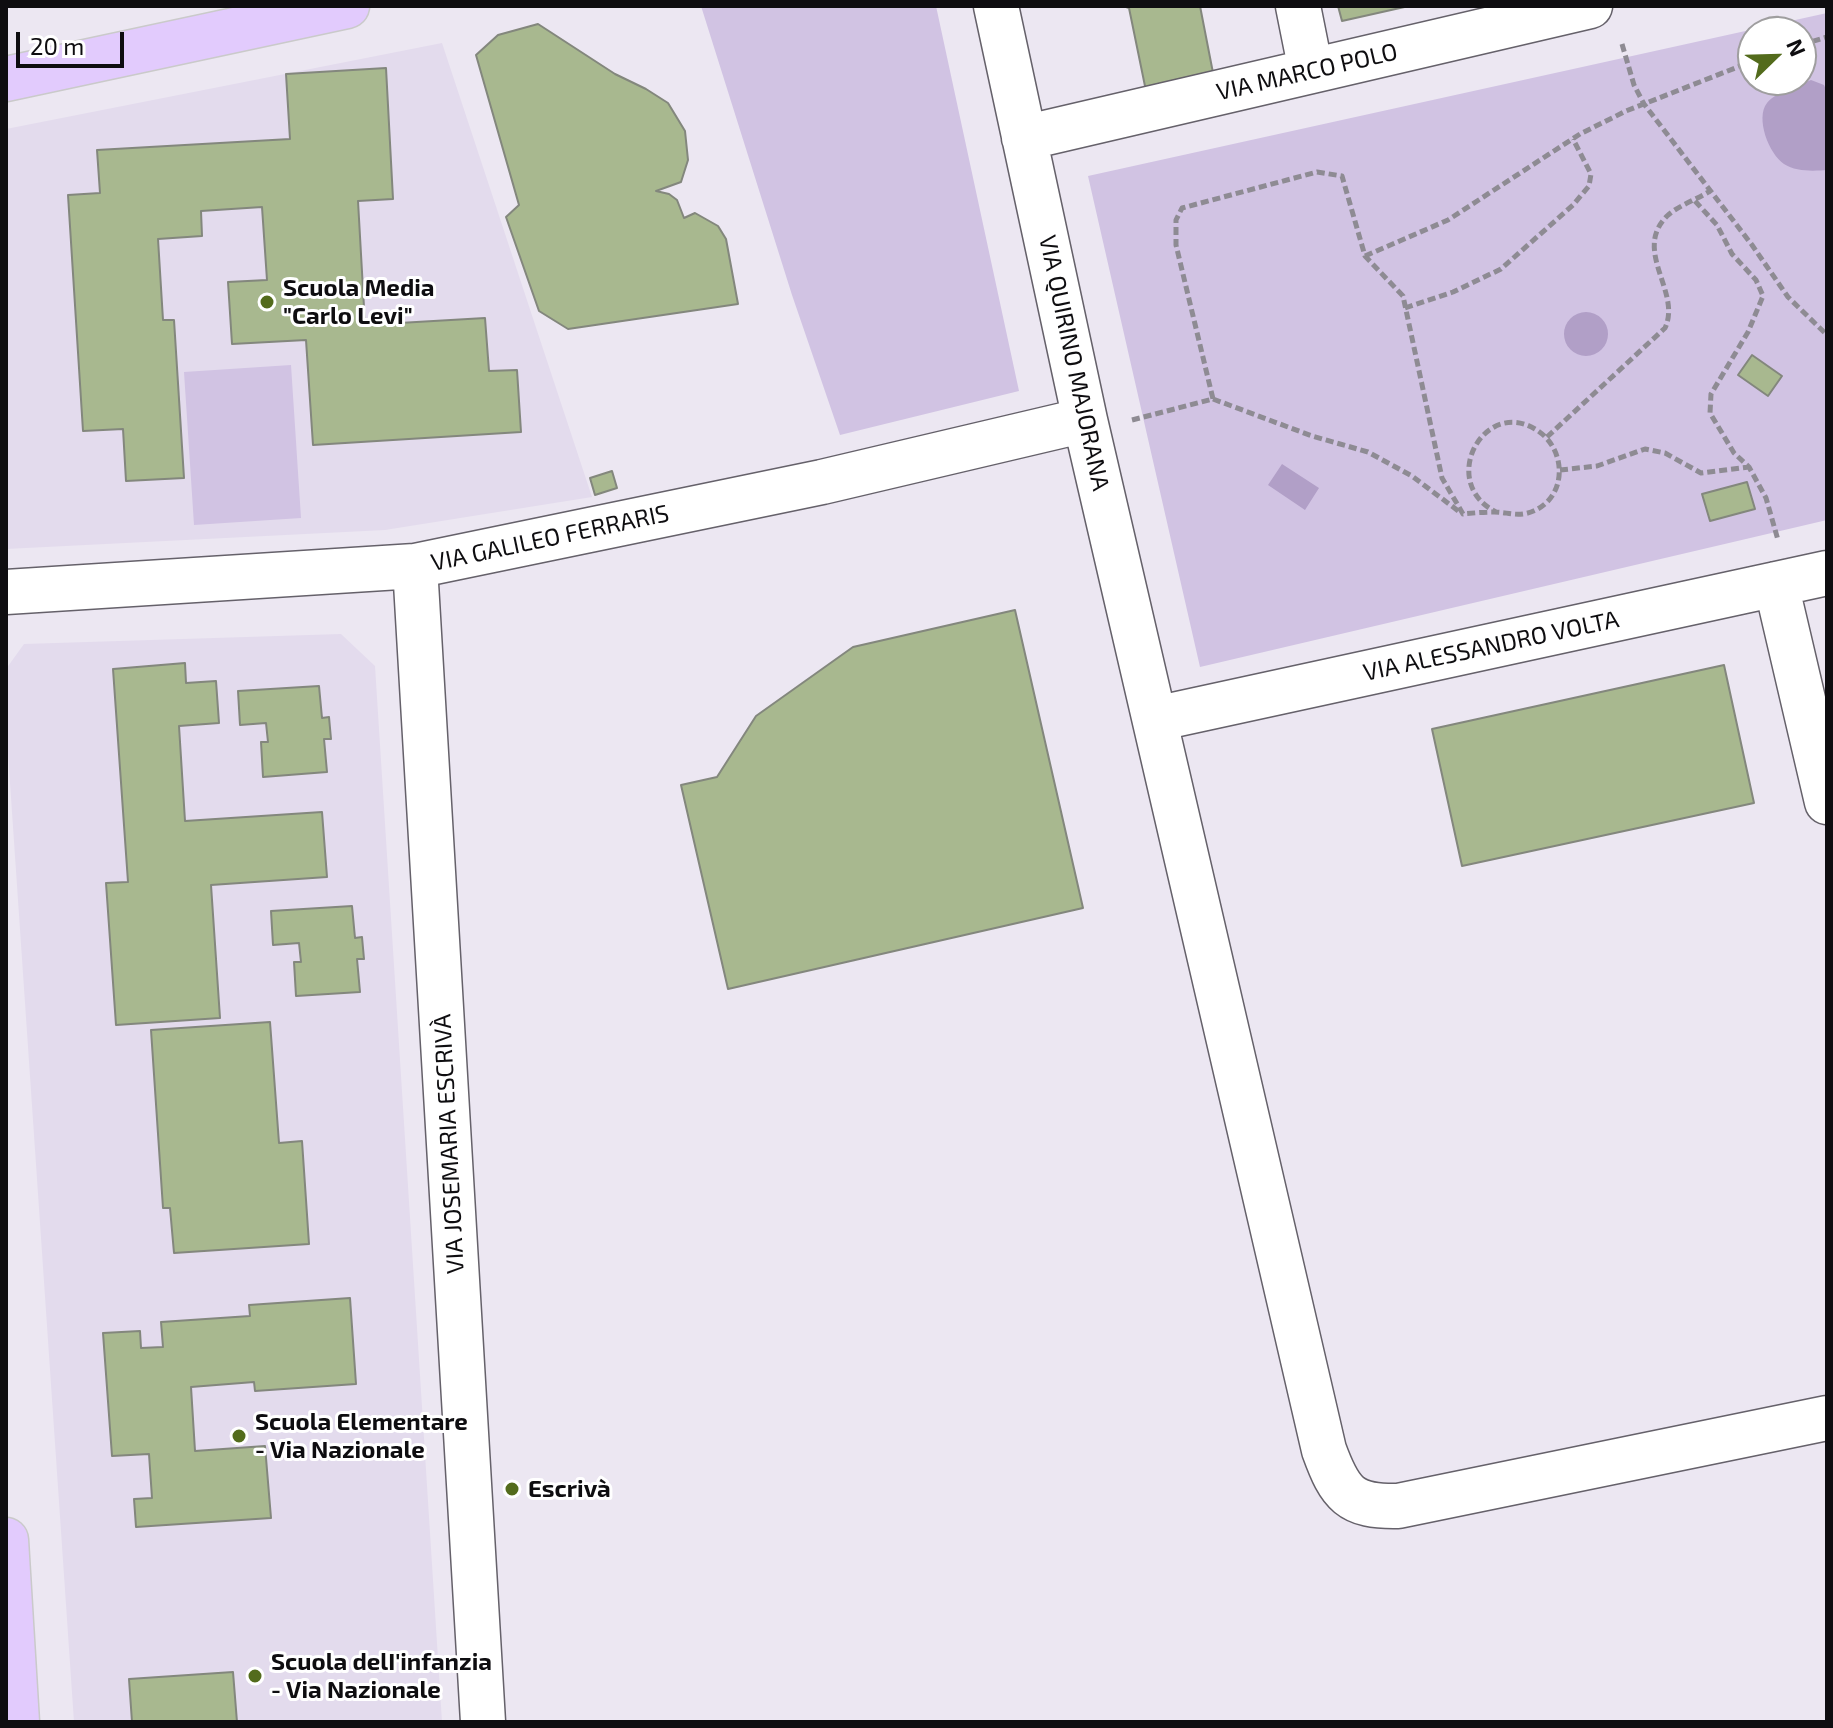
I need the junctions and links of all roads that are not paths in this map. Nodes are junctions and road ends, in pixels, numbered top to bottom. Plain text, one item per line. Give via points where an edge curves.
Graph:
1 (996, 6) edge
2 (1298, 6) edge
3 (1590, 6) edge
4 (337, 7) edge
5 (1311, 71) junction
6 (6, 79) edge
7 (1024, 138) junction
8 (1085, 420) junction
9 (415, 566) junction
10 (1827, 573) edge
11 (1776, 584) junction
12 (6, 592) edge
13 (1155, 719) junction
14 (1827, 802) edge
15 (1827, 1418) edge
16 (6, 1540) edge
17 (17, 1722) edge
18 (483, 1722) edge

1 - 7 street, VIA QUIRINO MAJORANA
2 - 5 street
3 - 5 street, VIA MARCO POLO
4 - 6 main road
5 - 7 street, VIA MARCO POLO
7 - 8 street, VIA QUIRINO MAJORANA
8 - 9 street, VIA GALILEO FERRARIS via 822,482
8 - 13 street, VIA QUIRINO MAJORANA
9 - 12 street, VIA GALILEO FERRARIS
9 - 18 street, VIA JOSEMARIA ESCRIVÀ
10 - 11 street, VIA ALESSANDRO VOLTA
11 - 13 street, VIA ALESSANDRO VOLTA
11 - 14 street
13 - 15 street, VIA QUIRINO MAJORANA via 1324,1450 1343,1489 1357,1503 1375,1507 1416,1504
16 - 17 main road

